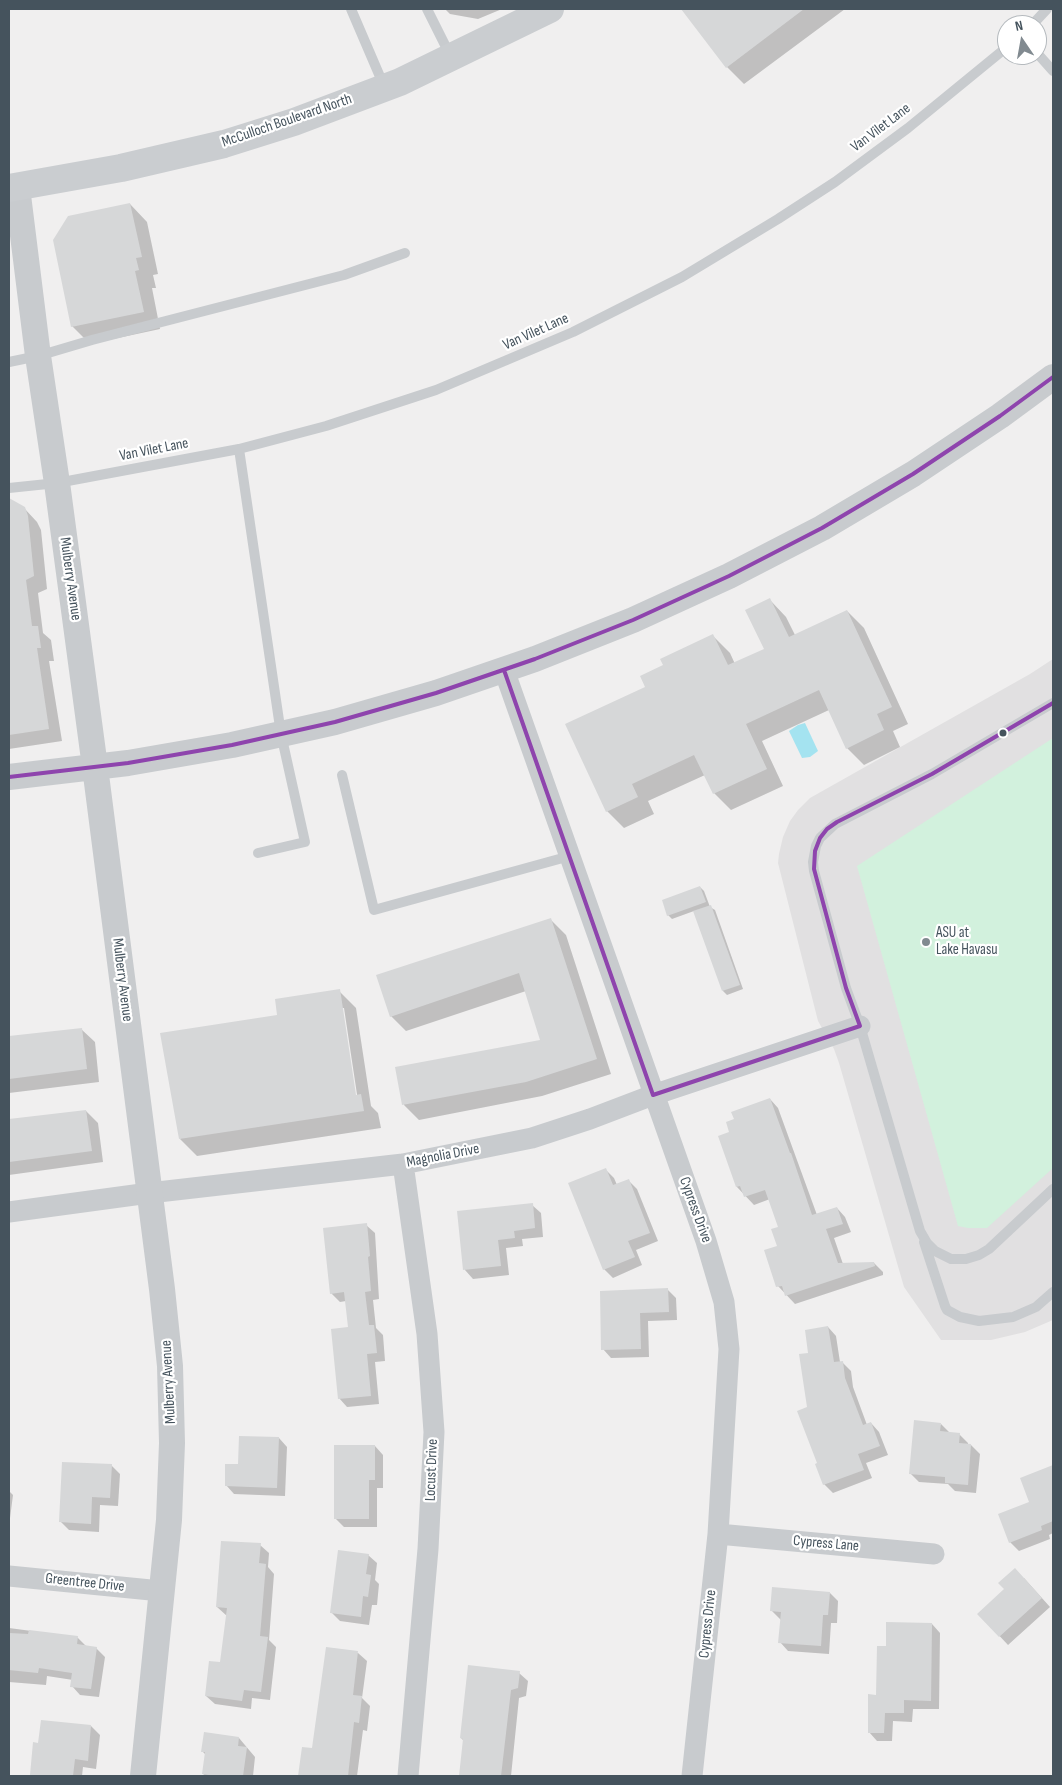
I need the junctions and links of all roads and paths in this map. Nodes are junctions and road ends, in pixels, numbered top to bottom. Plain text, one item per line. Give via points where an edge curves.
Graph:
1 (351, 9) edge
2 (427, 9) edge
3 (550, 9) edge
4 (997, 55) edge
5 (451, 58) junction
6 (385, 88) junction
7 (13, 187) edge
8 (406, 253) dead end
9 (38, 356) junction
10 (9, 362) edge
11 (1053, 377) edge
12 (239, 449) junction
13 (57, 483) junction
14 (9, 488) edge
15 (504, 670) junction
16 (1053, 703) edge
17 (281, 734) junction
18 (95, 767) junction
19 (342, 775) dead end
20 (9, 776) edge
21 (258, 853) dead end
22 (570, 856) junction
23 (860, 1026) junction
24 (653, 1095) junction
25 (403, 1164) junction
26 (1053, 1189) edge
27 (150, 1193) junction
28 (9, 1212) edge
29 (920, 1231) junction
30 (1053, 1292) edge
31 (718, 1534) junction
32 (934, 1554) dead end
33 (9, 1576) edge
34 (161, 1591) junction
35 (143, 1776) edge
36 (408, 1776) edge
37 (692, 1776) edge

1 - 6 lane
2 - 5 lane
3 - 5 main road, McCulloch Boulevard North
4 - 12 lane, Van Vilet Lane via 835,182 674,281 581,329 436,390 326,426
5 - 6 main road, McCulloch Boulevard North
6 - 7 main road, McCulloch Boulevard North via 224,144 121,168
7 - 9 street, Mulberry Avenue
8 - 9 lane via 344,275
9 - 10 lane
9 - 13 street, Mulberry Avenue
11 - 15 street via 913,474 822,528 633,620
12 - 13 lane, Van Vilet Lane
12 - 17 lane
13 - 14 lane, Van Vilet Lane
13 - 18 street, Mulberry Avenue
15 - 17 street via 334,722
15 - 22 street, Cypress Drive
16 - 23 lane via 932,774 837,822 820,838 815,850 814,869 846,988
17 - 18 street
17 - 21 lane via 305,842
18 - 20 street
18 - 27 street, Mulberry Avenue
19 - 22 lane via 374,910
22 - 24 street, Cypress Drive
23 - 24 street, Magnolia Drive
23 - 29 lane
24 - 25 street, Magnolia Drive via 532,1138
24 - 31 street, Cypress Drive via 706,1241 724,1302 729,1349
25 - 27 street, Magnolia Drive
25 - 36 street, Locust Drive via 427,1334 434,1432 428,1549
26 - 29 lane via 989,1249 973,1258 957,1259 940,1254 928,1245
27 - 28 street, Magnolia Drive
27 - 34 street, Mulberry Avenue via 170,1366 169,1520
29 - 30 lane via 947,1310 957,1316 974,1321 1013,1317 1036,1307
31 - 32 street, Cypress Lane
31 - 37 street, Cypress Drive
33 - 34 street, Greentree Drive
34 - 35 street, Mulberry Avenue

